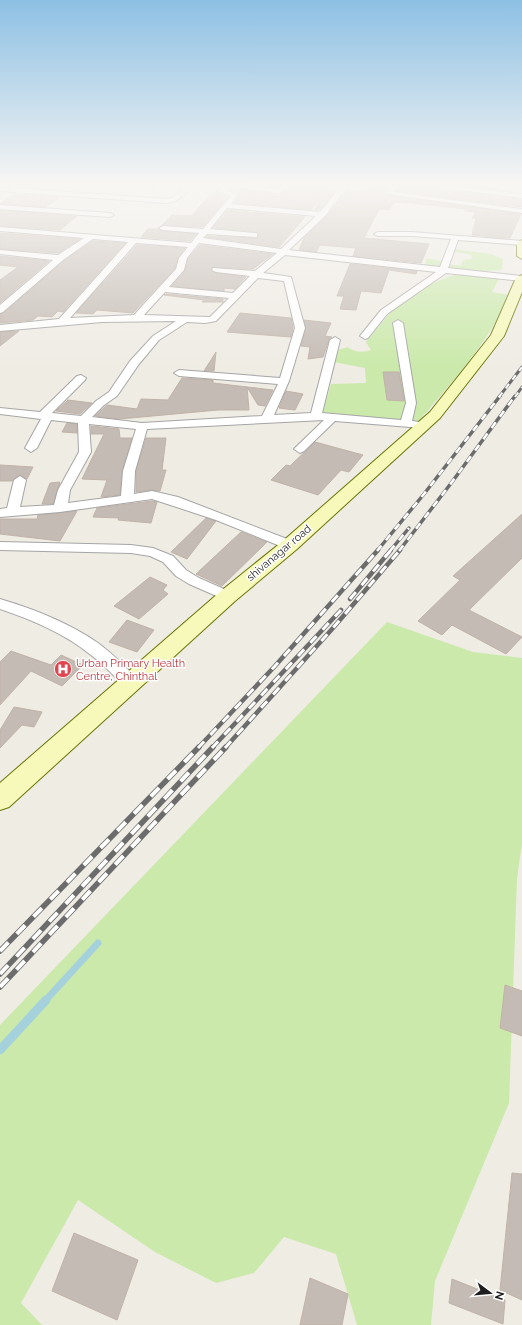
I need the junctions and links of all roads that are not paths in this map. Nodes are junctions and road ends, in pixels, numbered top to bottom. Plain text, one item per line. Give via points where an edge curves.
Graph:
1 (75, 246) edge
2 (129, 246) edge
3 (192, 246) edge
4 (229, 246) edge
5 (289, 246) edge
6 (452, 246) edge
7 (522, 246) edge
8 (0, 252) edge
9 (283, 252) junction
10 (522, 256) edge
11 (60, 258) junction
12 (216, 270) dead end
13 (443, 271) junction
14 (256, 275) junction
15 (522, 278) edge
16 (164, 289) junction
17 (237, 296) junction
18 (0, 310) edge
19 (138, 316) junction
20 (185, 319) junction
21 (63, 320) junction
22 (398, 323) dead end
23 (0, 328) edge
24 (365, 336) dead end
25 (335, 340) dead end
26 (179, 373) dead end
27 (81, 378) dead end
28 (284, 381) junction
29 (0, 411) edge
30 (45, 415) junction
31 (316, 416) junction
32 (267, 418) junction
33 (332, 418) junction
34 (83, 420) junction
35 (180, 424) junction
36 (405, 424) junction
37 (423, 425) junction
38 (142, 426) junction
39 (183, 438) dead end
40 (31, 448) dead end
41 (300, 449) dead end
42 (20, 480) dead end
43 (127, 499) junction
44 (60, 508) junction
45 (6, 513) edge
46 (290, 545) junction
47 (0, 546) edge
48 (228, 596) junction
49 (0, 604) edge
50 (131, 682) junction
51 (0, 799) edge

1 - 11 street
2 - 21 street
3 - 16 street via 183,258 180,270
4 - 9 street
5 - 9 street
6 - 13 street
7 - 10 street
8 - 11 street
9 - 13 street
9 - 14 street
11 - 18 street
12 - 14 street
13 - 15 street
13 - 24 street via 384,312
14 - 17 street
14 - 28 street via 288,279 293,296 300,328
15 - 37 street, shivanagar road via 497,336 435,415
16 - 17 street
16 - 19 street
17 - 20 street via 213,319
19 - 20 street
19 - 21 street
20 - 34 street via 156,338 134,363 113,394
21 - 23 street
22 - 36 street via 411,403
25 - 31 street
26 - 28 street
27 - 30 street
28 - 32 street
29 - 30 street
30 - 34 street
30 - 40 street
31 - 32 street
31 - 33 street
32 - 35 street
33 - 36 street
33 - 41 street
34 - 38 street
34 - 44 street via 85,452 64,490
35 - 38 street
35 - 39 street
36 - 37 street
37 - 46 street, shivanagar road
38 - 43 street via 129,471
42 - 45 street
43 - 44 street
43 - 46 street via 152,495 162,497 222,517
44 - 45 street
46 - 48 street, shivanagar road
47 - 48 street via 132,549 153,552 168,559 181,573 194,581
48 - 50 street, shivanagar road
49 - 50 street via 65,630 93,648
50 - 51 street, shivanagar road

